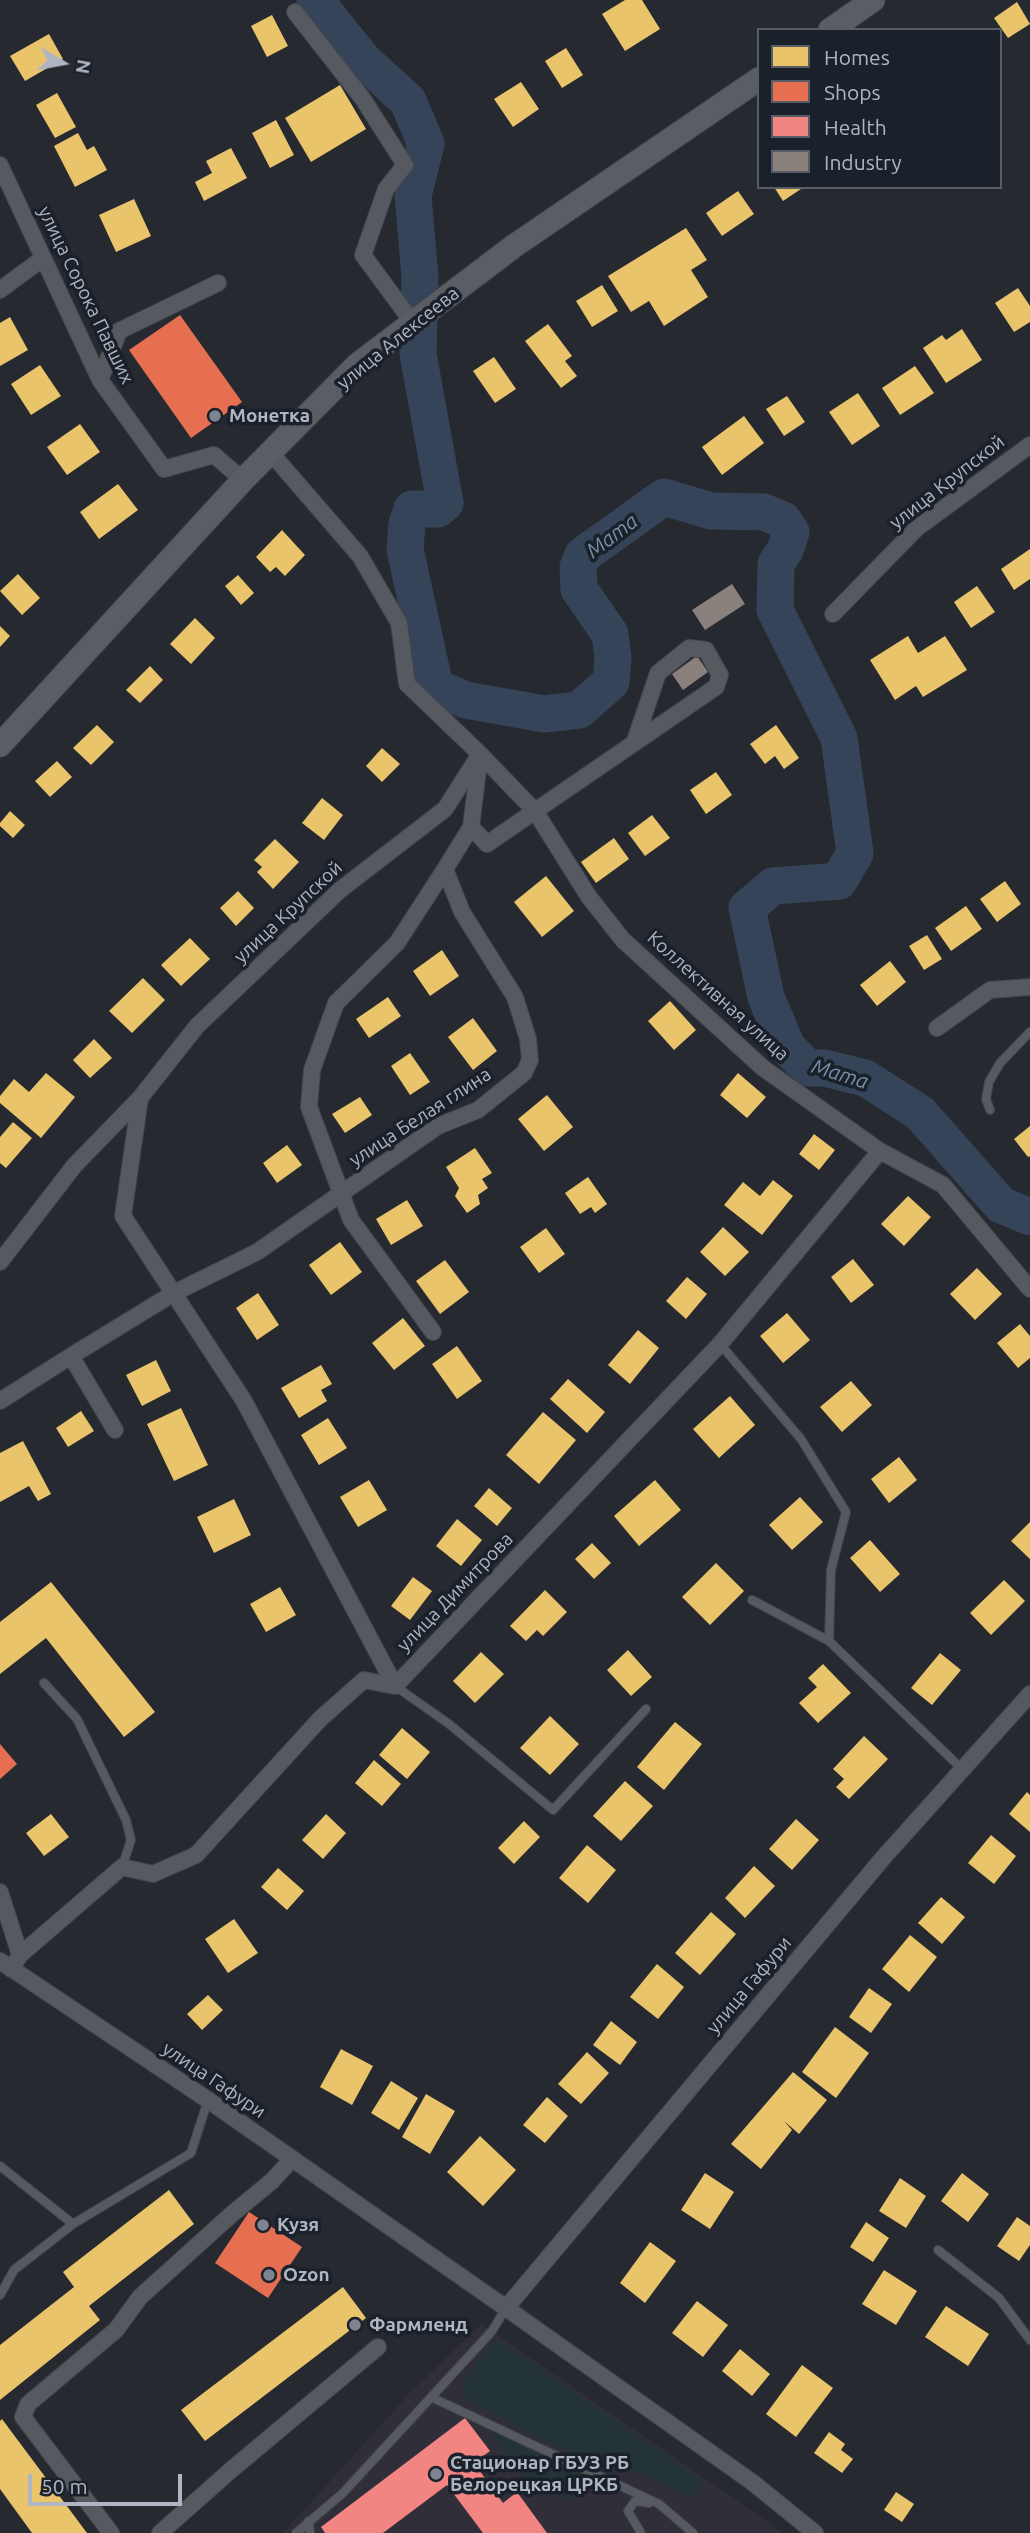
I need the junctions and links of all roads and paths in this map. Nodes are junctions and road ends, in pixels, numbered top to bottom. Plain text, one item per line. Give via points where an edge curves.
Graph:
1 (873, 0) edge
2 (295, 12) dead end
3 (833, 28) edge
4 (757, 80) edge
5 (0, 165) edge
6 (42, 258) junction
7 (218, 283) dead end
8 (0, 290) edge
9 (406, 328) junction
10 (100, 380) junction
11 (1030, 445) edge
12 (271, 453) junction
13 (243, 480) junction
14 (833, 614) dead end
15 (635, 741) junction
16 (0, 745) edge
17 (480, 754) junction
18 (535, 811) junction
19 (471, 827) junction
20 (445, 869) junction
21 (1030, 987) edge
22 (937, 1028) dead end
23 (1030, 1032) edge
24 (140, 1098) junction
25 (990, 1110) dead end
26 (880, 1152) junction
27 (340, 1194) junction
28 (0, 1262) edge
29 (1030, 1289) edge
30 (174, 1293) junction
31 (433, 1332) dead end
32 (720, 1344) junction
33 (71, 1356) junction
34 (0, 1401) edge
35 (115, 1430) dead end
36 (752, 1600) dead end
37 (829, 1641) junction
38 (44, 1683) dead end
39 (395, 1686) junction
40 (1030, 1694) edge
41 (646, 1709) dead end
42 (962, 1769) junction
43 (122, 1867) junction
44 (0, 1892) edge
45 (20, 1955) junction
46 (5, 1965) edge
47 (208, 2100) junction
48 (292, 2159) junction
49 (0, 2166) edge
50 (73, 2224) junction
51 (938, 2250) dead end
52 (0, 2295) edge
53 (506, 2308) junction
54 (1030, 2340) edge
55 (379, 2347) dead end
56 (431, 2397) junction
57 (659, 2504) junction
58 (309, 2521) junction
59 (111, 2533) edge
60 (159, 2533) edge
61 (296, 2533) edge
62 (310, 2533) edge
63 (641, 2533) edge
64 (693, 2533) edge
65 (815, 2533) edge

1 - 3 main road
2 - 9 street via 363,99 405,165 386,189 363,255
4 - 9 main road, улица Алексеева via 514,246
5 - 6 street, улица Сорока Павших
6 - 8 street
6 - 10 street, улица Сорока Павших
7 - 10 street via 119,331
9 - 12 main road, улица Алексеева via 357,365
10 - 13 street, улица Сорока Павших via 164,469 214,455
11 - 14 street, улица Крупской via 917,528
12 - 13 main road, улица Алексеева
12 - 17 street via 360,556 399,623 407,684
13 - 16 main road, улица Алексеева
15 - 15 street via 658,673 689,648 706,650 720,675 716,687
15 - 18 street
17 - 18 street
17 - 19 street
17 - 24 street, улица Крупской via 444,809 340,890 197,1027
18 - 19 street via 487,844
18 - 26 street, Коллективная улица via 589,897 623,940 764,1068
19 - 20 street
20 - 27 street via 397,943 336,1003 312,1070 309,1107
20 - 27 street, улица Белая глина via 462,912 515,997 530,1060 524,1073 478,1110 438,1126
21 - 22 street via 990,990
23 - 25 lane via 1000,1063 989,1082 986,1099
24 - 28 street, улица Крупской via 74,1166
24 - 30 street via 123,1216
26 - 29 street, Коллективная улица via 943,1185
26 - 32 street, улица Димитрова
27 - 30 street, улица Белая глина via 257,1252
27 - 31 street via 351,1220
30 - 33 street, улица Белая глина
30 - 39 street via 244,1401
32 - 37 lane via 801,1439 846,1512 831,1570
32 - 39 street, улица Димитрова
33 - 34 street, улица Белая глина
33 - 35 street
36 - 37 lane
37 - 42 lane
38 - 43 lane via 77,1719 126,1820 131,1840
39 - 41 lane via 553,1810
39 - 43 street via 364,1680 320,1719 196,1855 153,1874
40 - 42 street, улица Гафури
42 - 53 street, улица Гафури
43 - 45 street
44 - 45 street
45 - 46 street
46 - 47 street, улица Гафури
47 - 48 street, улица Гафури
47 - 50 lane via 191,2153
48 - 53 street, улица Гафури
48 - 59 street via 140,2297 116,2330 28,2404 23,2417
49 - 50 lane
50 - 52 lane via 14,2270
51 - 54 lane via 999,2298
53 - 56 lane via 492,2331
53 - 65 street, улица Гафури via 752,2482
55 - 60 street
56 - 57 lane
56 - 58 lane via 343,2493
57 - 63 lane via 635,2501 628,2511
57 - 64 lane
58 - 61 lane
58 - 62 lane

